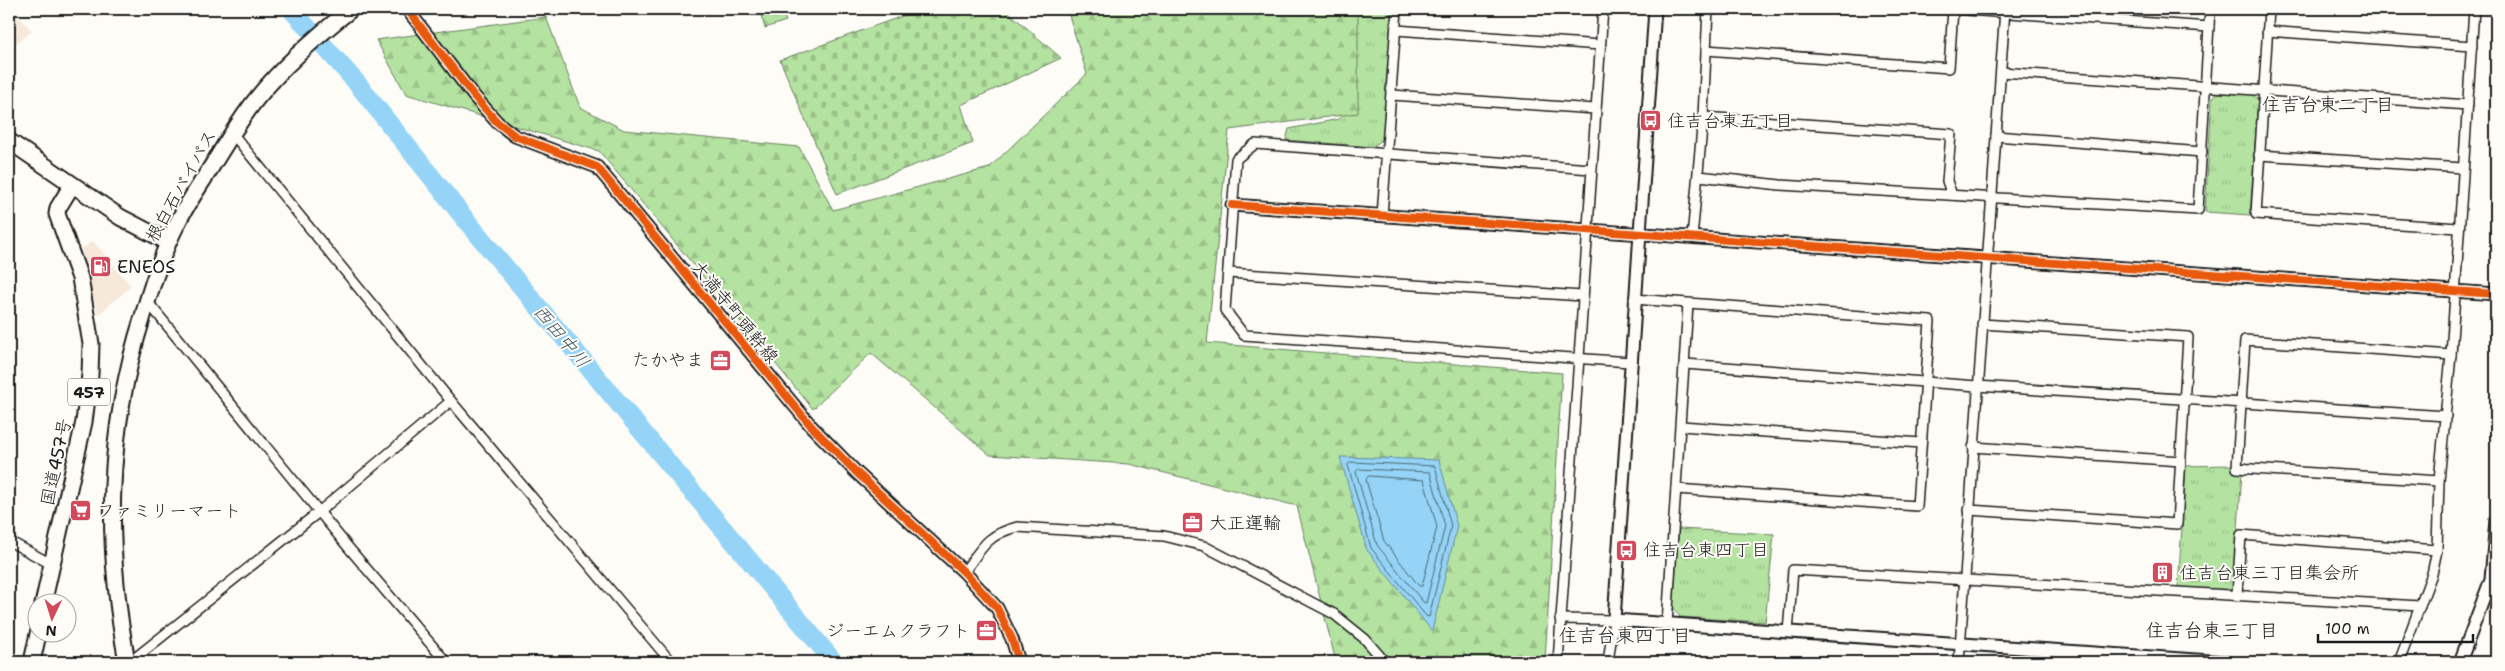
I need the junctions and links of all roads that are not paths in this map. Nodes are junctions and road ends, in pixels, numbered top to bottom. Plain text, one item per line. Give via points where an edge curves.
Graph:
1 (352, 9) edge
2 (407, 9) edge
3 (1397, 9) edge
4 (1603, 9) edge
5 (1656, 9) edge
6 (1708, 9) edge
7 (1953, 9) edge
8 (2210, 9) edge
9 (2269, 9) edge
10 (2474, 9) edge
11 (2005, 10) edge
12 (2209, 27) junction
13 (1396, 30) junction
14 (2267, 31) junction
15 (1600, 45) junction
16 (2472, 46) junction
17 (1706, 50) junction
18 (2001, 72) junction
19 (2206, 88) junction
20 (2263, 90) junction
21 (1392, 95) junction
22 (2468, 105) junction
23 (1595, 109) junction
24 (1703, 117) junction
25 (232, 133) junction
26 (1996, 136) junction
27 (9, 141) edge
28 (2202, 152) junction
29 (1386, 154) junction
30 (2259, 155) junction
31 (2463, 168) junction
32 (1591, 169) junction
33 (1698, 176) junction
34 (72, 185) junction
35 (1952, 195) junction
36 (1991, 197) junction
37 (1232, 205) junction
38 (1382, 216) junction
39 (2458, 228) junction
40 (1587, 231) junction
41 (1639, 233) junction
42 (1692, 238) junction
43 (168, 242) junction
44 (1987, 259) junction
45 (1228, 273) junction
46 (2454, 291) junction
47 (2496, 294) edge
48 (1582, 296) junction
49 (1634, 298) junction
50 (147, 301) junction
51 (1688, 304) junction
52 (1982, 324) junction
53 (2451, 355) junction
54 (1578, 357) junction
55 (1630, 362) junction
56 (1685, 364) junction
57 (1926, 382) junction
58 (1977, 386) junction
59 (2184, 398) junction
60 (451, 401) junction
61 (2240, 402) junction
62 (2446, 416) junction
63 (1680, 426) junction
64 (1922, 443) junction
65 (1973, 447) junction
66 (2181, 460) junction
67 (2439, 481) junction
68 (1676, 489) junction
69 (1969, 510) junction
70 (320, 511) junction
71 (2496, 520) edge
72 (9, 541) edge
73 (2437, 550) junction
74 (51, 564) junction
75 (964, 572) junction
76 (1965, 578) junction
77 (2494, 579) edge
78 (46, 594) edge
79 (2237, 595) junction
80 (2420, 606) junction
81 (1560, 619) junction
82 (1614, 620) junction
83 (1667, 624) junction
84 (1788, 632) junction
85 (1961, 643) junction
86 (36, 644) edge
87 (32, 662) edge
88 (129, 662) edge
89 (446, 662) edge
90 (671, 662) edge
91 (1019, 662) edge
92 (1385, 662) edge
93 (1558, 662) edge
94 (1608, 662) edge
95 (1959, 662) edge
96 (2225, 662) edge
97 (2399, 662) edge
98 (2460, 662) edge

1 - 25 highway, 根白石バイパス / 457 via 298,54 258,97
2 - 75 street, 大満寺町頭幹線 via 473,96 497,122 515,136 597,167 812,427
3 - 13 street
4 - 15 street
5 - 41 street
6 - 17 street
7 - 11 street
7 - 17 street via 1949,68
8 - 12 street
9 - 14 street
10 - 16 street
11 - 12 street
11 - 18 street
12 - 19 street
13 - 15 street
13 - 21 street
14 - 16 street
14 - 20 street
15 - 23 street
16 - 22 street
17 - 24 street
18 - 19 street
18 - 26 street
19 - 20 street
19 - 28 street
20 - 22 street
20 - 30 street
21 - 23 street
21 - 29 street
22 - 31 street
23 - 32 street
24 - 33 street
24 - 35 street via 1951,134 1947,181
25 - 43 highway, 根白石バイパス / 457
25 - 60 street
26 - 28 street
26 - 36 street
27 - 34 highway
28 - 36 street via 2198,210
29 - 32 street
29 - 37 street via 1256,144 1236,159
29 - 38 street
30 - 31 street
30 - 39 street via 2256,214
31 - 39 street
32 - 40 street
33 - 35 street via 1780,185
33 - 42 street
34 - 43 highway via 120,217
34 - 74 highway, 国道457号 / 457 via 57,214 80,278 91,344 90,375 84,422
35 - 36 street
36 - 44 street
37 - 38 street
37 - 45 street
38 - 40 street
39 - 46 street
40 - 41 street
40 - 48 street
41 - 42 street
41 - 49 street
42 - 44 street
43 - 50 highway, 根白石バイパス / 457
44 - 46 street
44 - 52 street
45 - 48 street
45 - 54 street via 1225,310 1244,335
46 - 47 street
46 - 53 street
48 - 54 street
49 - 51 street
49 - 55 street
50 - 70 street
50 - 88 highway, 根白石バイパス / 457 via 122,398 112,478 112,554 119,616
51 - 56 street
51 - 57 street via 1930,321
52 - 58 street
52 - 59 street via 2188,337
53 - 61 street via 2245,340
53 - 62 street
54 - 55 street
54 - 81 street
55 - 82 street
56 - 57 street
56 - 63 street
57 - 58 street
57 - 64 street
58 - 59 street
58 - 65 street
59 - 61 street
59 - 66 street
60 - 70 street
60 - 90 street
61 - 62 street
61 - 67 street via 2237,468
62 - 67 street
63 - 64 street
63 - 68 street
64 - 68 street via 1917,506
65 - 66 street
65 - 69 street
66 - 69 street via 2177,524
67 - 73 street
68 - 83 street
69 - 76 street
70 - 88 street
70 - 89 street
71 - 77 street
72 - 74 street
73 - 79 street via 2242,535
73 - 80 street
74 - 78 highway, 国道457号 / 457
75 - 91 street, 大満寺町頭幹線 via 1001,614
75 - 92 street via 990,537 1017,527 1164,536 1204,546 1334,614 1365,639
76 - 79 street
76 - 84 street via 1793,570
76 - 85 street
77 - 98 street
79 - 80 street
80 - 97 street
81 - 82 street
81 - 93 street
82 - 83 street
82 - 94 street
83 - 84 street
84 - 85 street
85 - 95 street
85 - 96 street
86 - 87 highway

